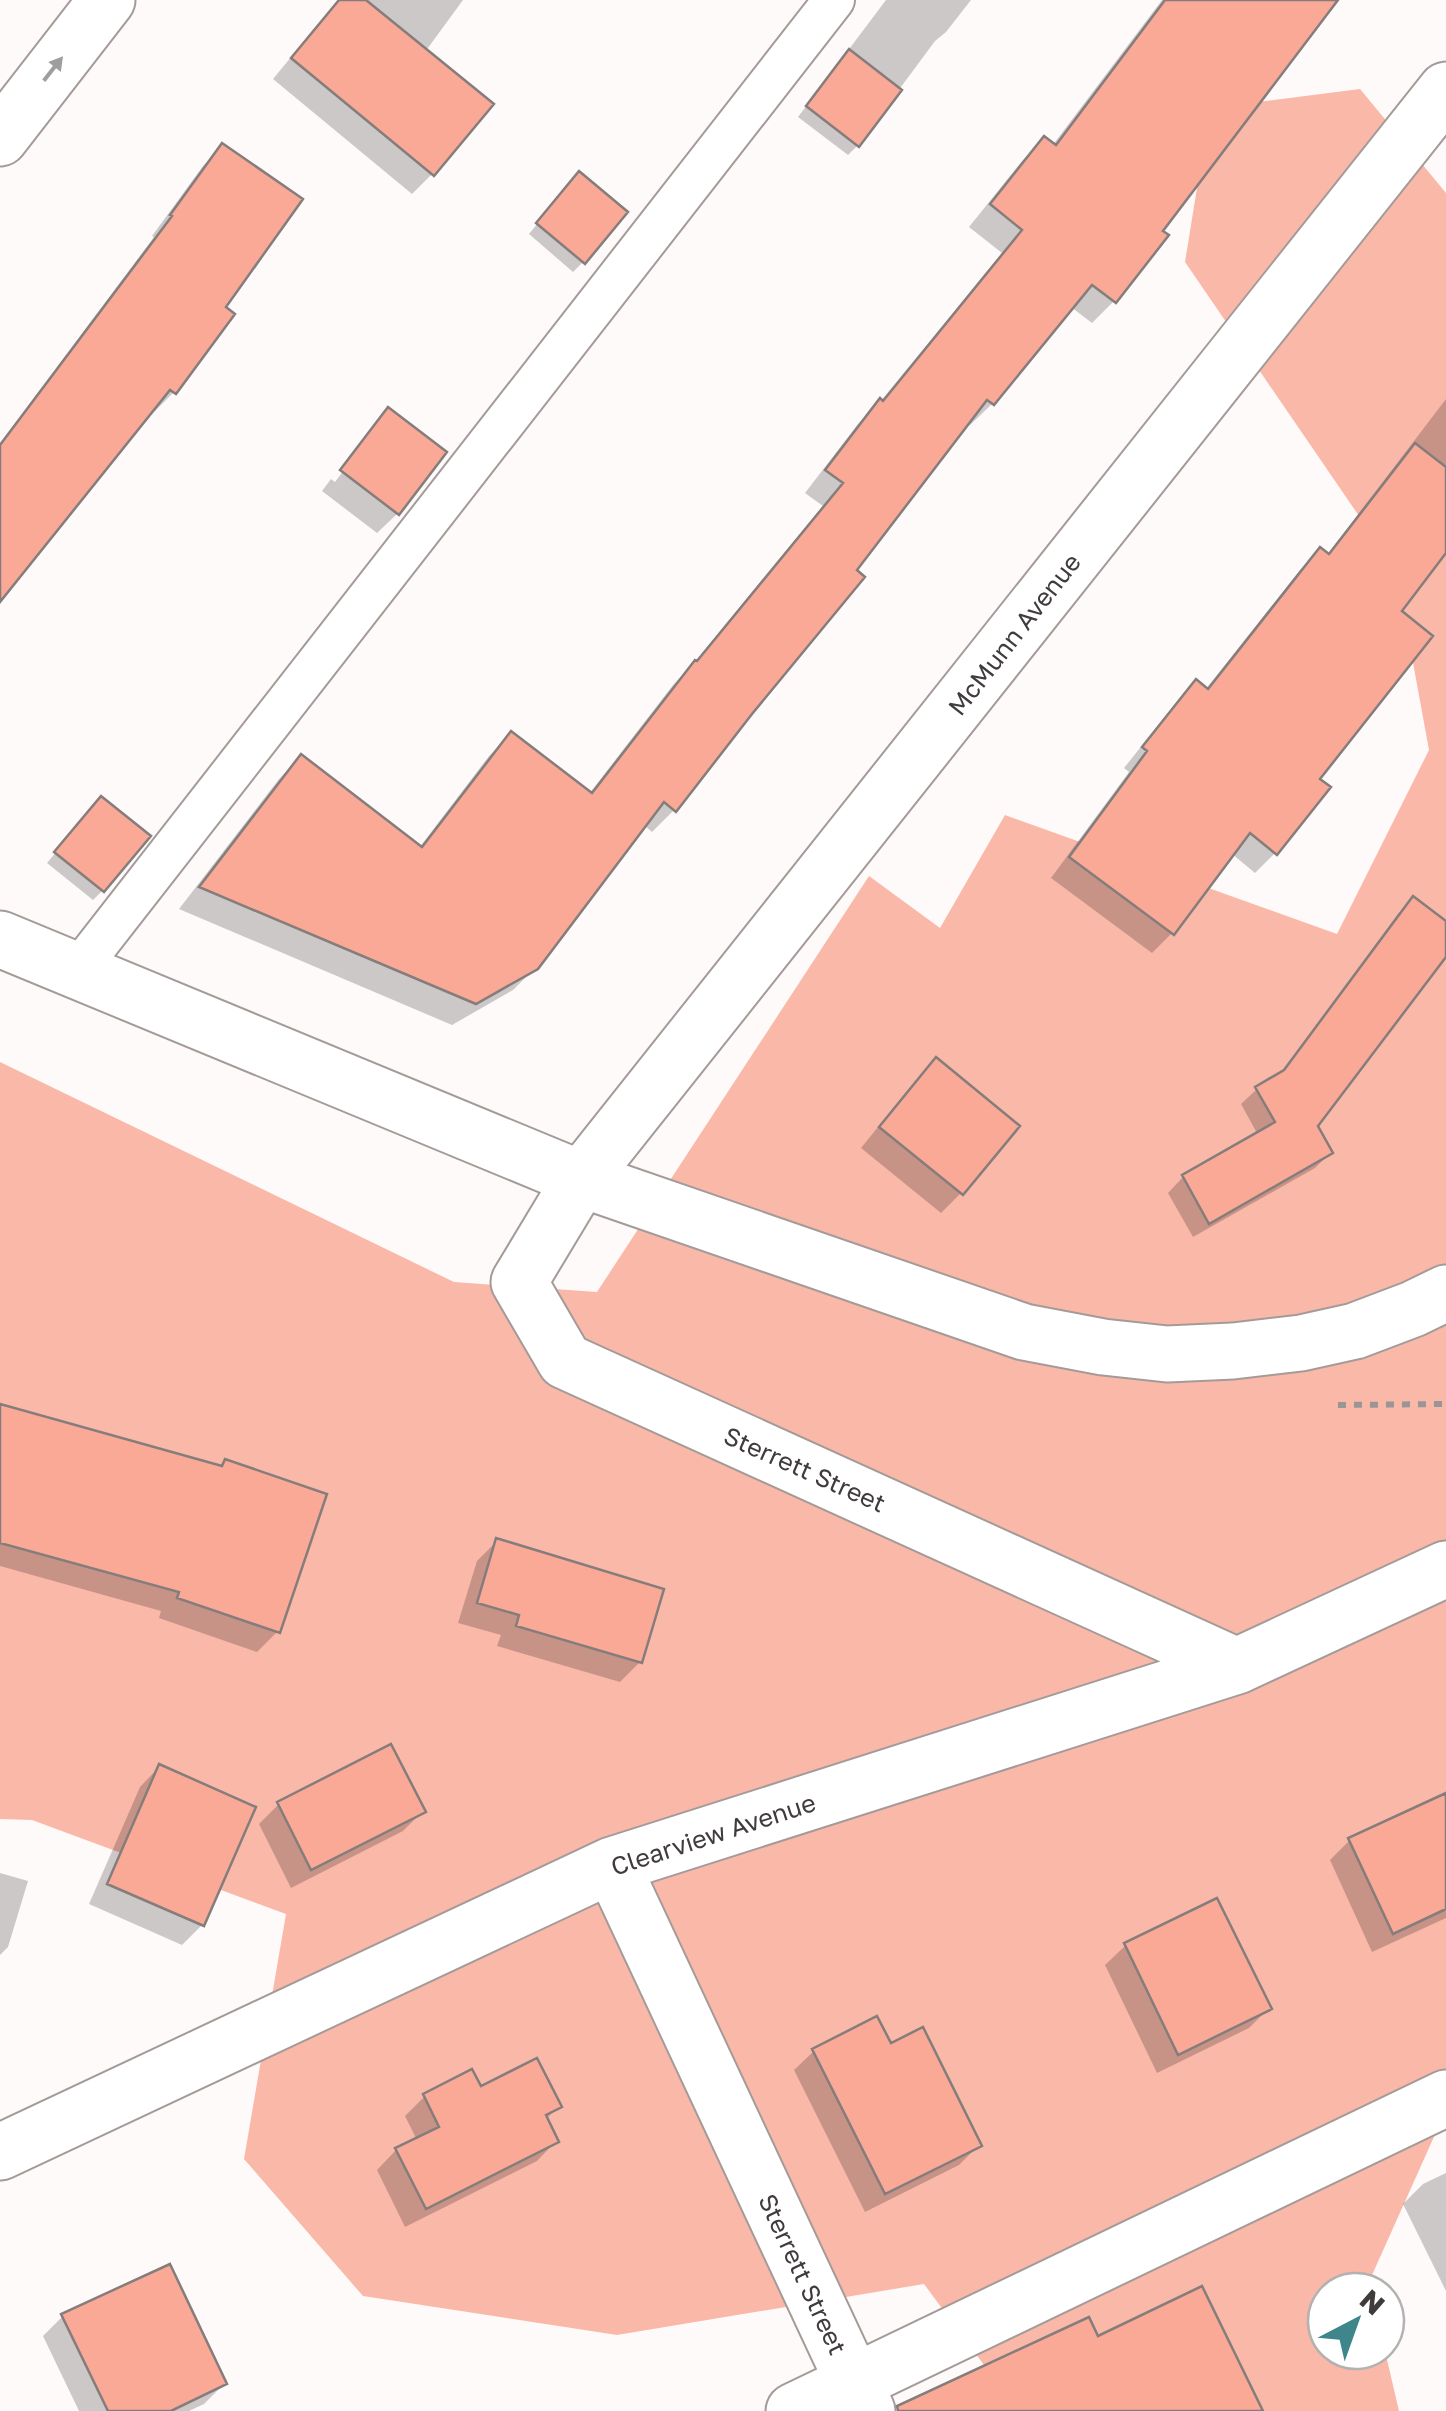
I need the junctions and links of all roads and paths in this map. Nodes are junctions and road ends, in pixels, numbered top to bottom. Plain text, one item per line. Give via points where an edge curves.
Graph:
1 (106, 0) edge
2 (834, 0) edge
3 (1446, 90) edge
4 (0, 138) edge
5 (0, 939) edge
6 (77, 970) junction
7 (581, 1179) junction
8 (1446, 1293) edge
9 (1446, 1569) edge
10 (1237, 1666) junction
11 (612, 1866) junction
12 (1446, 2098) edge
13 (0, 2152) edge
14 (860, 2397) edge
15 (794, 2411) edge

4 -> 1 street
2 - 6 lane
3 - 7 street, McMunn Avenue
5 - 6 street
6 - 7 street
7 - 8 street via 1024,1332 1103,1347 1167,1354 1301,1342 1355,1331
7 - 10 street, Sterrett Street via 519,1282 565,1360
9 - 10 street, Clearview Avenue
10 - 11 street, Clearview Avenue
11 - 13 street, Clearview Avenue
11 - 14 street, Sterrett Street
12 - 14 street
14 - 15 street

